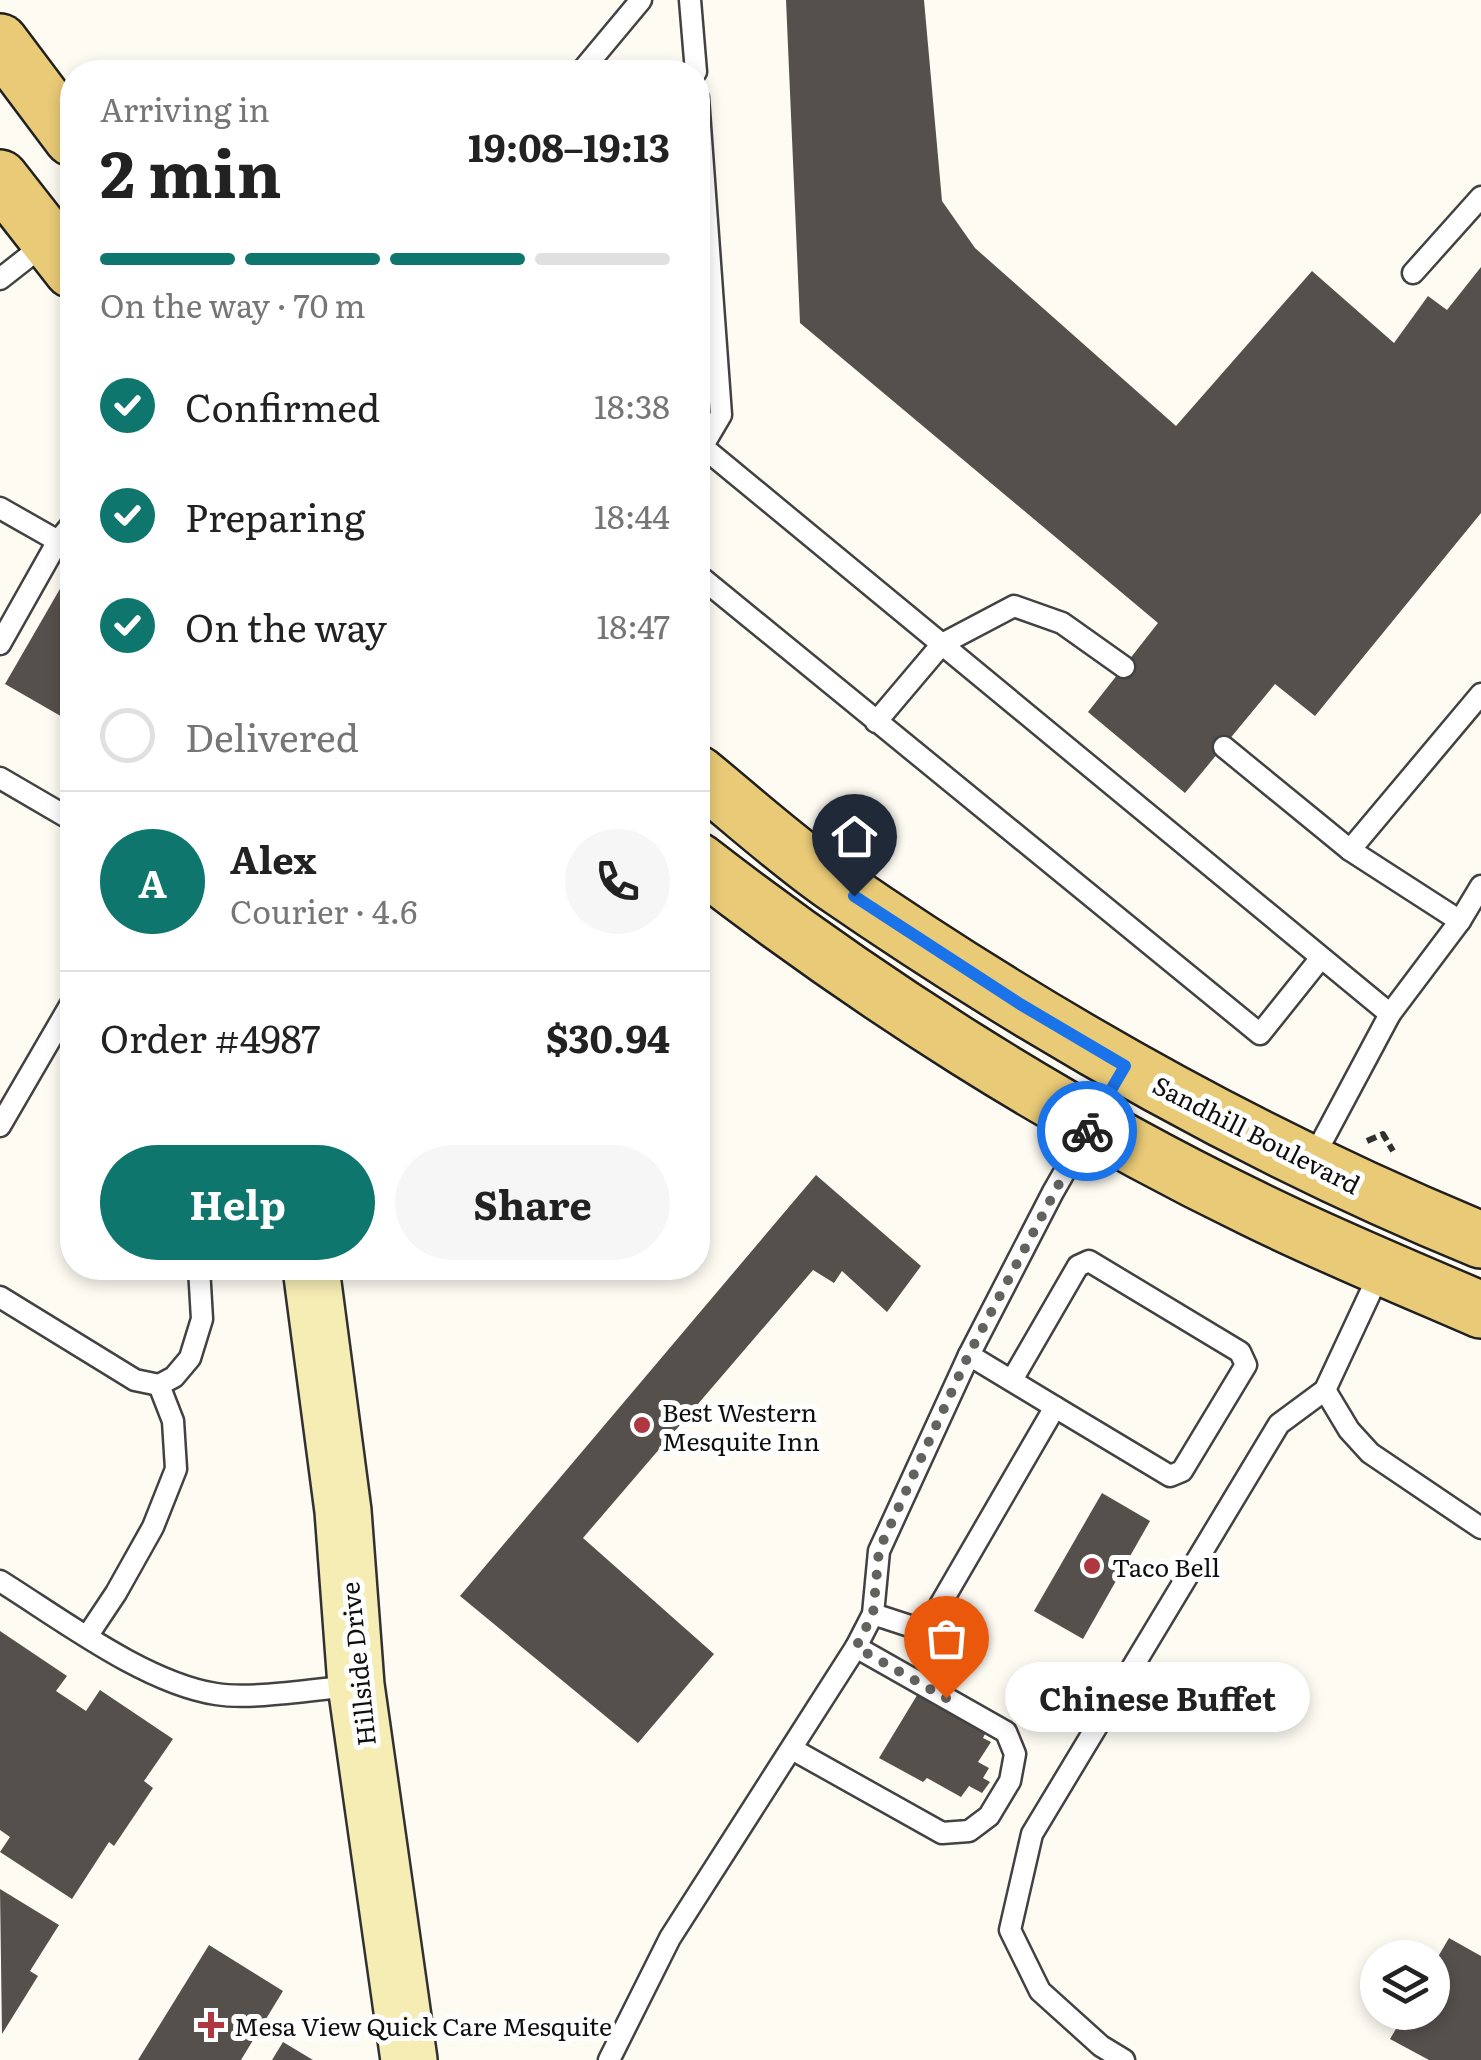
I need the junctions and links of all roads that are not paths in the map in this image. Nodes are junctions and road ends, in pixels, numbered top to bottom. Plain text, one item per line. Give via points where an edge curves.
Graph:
1 (641, 0) edge
2 (690, 0) edge
3 (0, 42) edge
4 (596, 60) edge
5 (695, 60) edge
6 (60, 122) edge
7 (0, 178) edge
8 (1481, 196) edge
9 (60, 256) edge
10 (710, 263) edge
11 (1412, 273) dead end
12 (0, 279) edge
13 (710, 432) edge
14 (710, 457) edge
15 (0, 508) edge
16 (60, 539) edge
17 (58, 542) junction
18 (710, 585) edge
19 (0, 644) edge
20 (942, 644) junction
21 (1124, 667) dead end
22 (1481, 694) edge
23 (876, 722) junction
24 (1224, 747) dead end
25 (0, 778) edge
26 (710, 784) edge
27 (60, 813) edge
28 (1350, 850) junction
29 (710, 870) edge
30 (1481, 886) edge
31 (1460, 921) junction
32 (1320, 959) junction
33 (1390, 1014) junction
34 (60, 1023) edge
35 (1125, 1066) junction
36 (1092, 1122) junction
37 (0, 1126) edge
38 (1320, 1147) junction
39 (1407, 1184) junction
40 (1481, 1240) edge
41 (1382, 1267) junction
42 (200, 1280) edge
43 (313, 1280) edge
44 (0, 1296) edge
45 (1481, 1310) edge
46 (969, 1354) junction
47 (1012, 1380) junction
48 (159, 1385) junction
49 (1324, 1390) junction
50 (1054, 1406) junction
51 (1481, 1528) edge
52 (0, 1581) edge
53 (873, 1614) junction
54 (88, 1635) junction
55 (856, 1647) junction
56 (356, 1686) junction
57 (792, 1748) junction
58 (409, 2060) edge
59 (609, 2060) edge
60 (1124, 2060) edge

1 - 4 lane
2 - 5 lane
3 - 6 main road
7 - 9 main road
8 - 11 lane
9 - 12 lane
10 - 13 lane via 721,415
14 - 20 lane
15 - 17 lane
16 - 17 lane
17 - 19 lane
18 - 23 lane
20 - 21 lane via 1014,606 1062,623
20 - 23 lane
20 - 32 lane
22 - 28 lane
23 - 32 lane via 1260,1034
24 - 28 lane
25 - 27 lane
26 - 35 main road, Sandhill Boulevard via 831,882
28 - 31 lane
29 - 36 main road via 875,991
30 - 31 lane
31 - 33 lane
32 - 33 lane
33 - 38 lane
34 - 37 lane
35 - 36 lane
35 - 38 main road, Sandhill Boulevard
36 - 41 main road via 1250,1208
36 - 46 lane
38 - 39 main road, Sandhill Boulevard
39 - 40 main road, Sandhill Boulevard
39 - 41 main road
41 - 45 main road
41 - 49 lane
42 - 48 lane via 196,1346 174,1377
43 - 56 main road, Hillside Drive via 343,1511
44 - 48 lane via 135,1380
46 - 47 lane
46 - 53 lane via 879,1550
47 - 50 lane
47 - 50 lane via 1078,1266 1089,1261 1240,1352 1246,1364 1182,1472 1170,1476
48 - 54 lane via 173,1421 176,1469 153,1527
49 - 51 lane via 1370,1453
49 - 60 lane via 1279,1424 1032,1834 1010,1930 1040,1992
50 - 53 lane via 929,1624 922,1630
52 - 54 lane
53 - 55 lane
54 - 56 lane via 148,1672 216,1694
55 - 57 lane
55 - 57 lane via 1006,1732 1016,1754 990,1816 969,1831 942,1834
56 - 58 main road, Hillside Drive
57 - 59 lane via 670,1938

